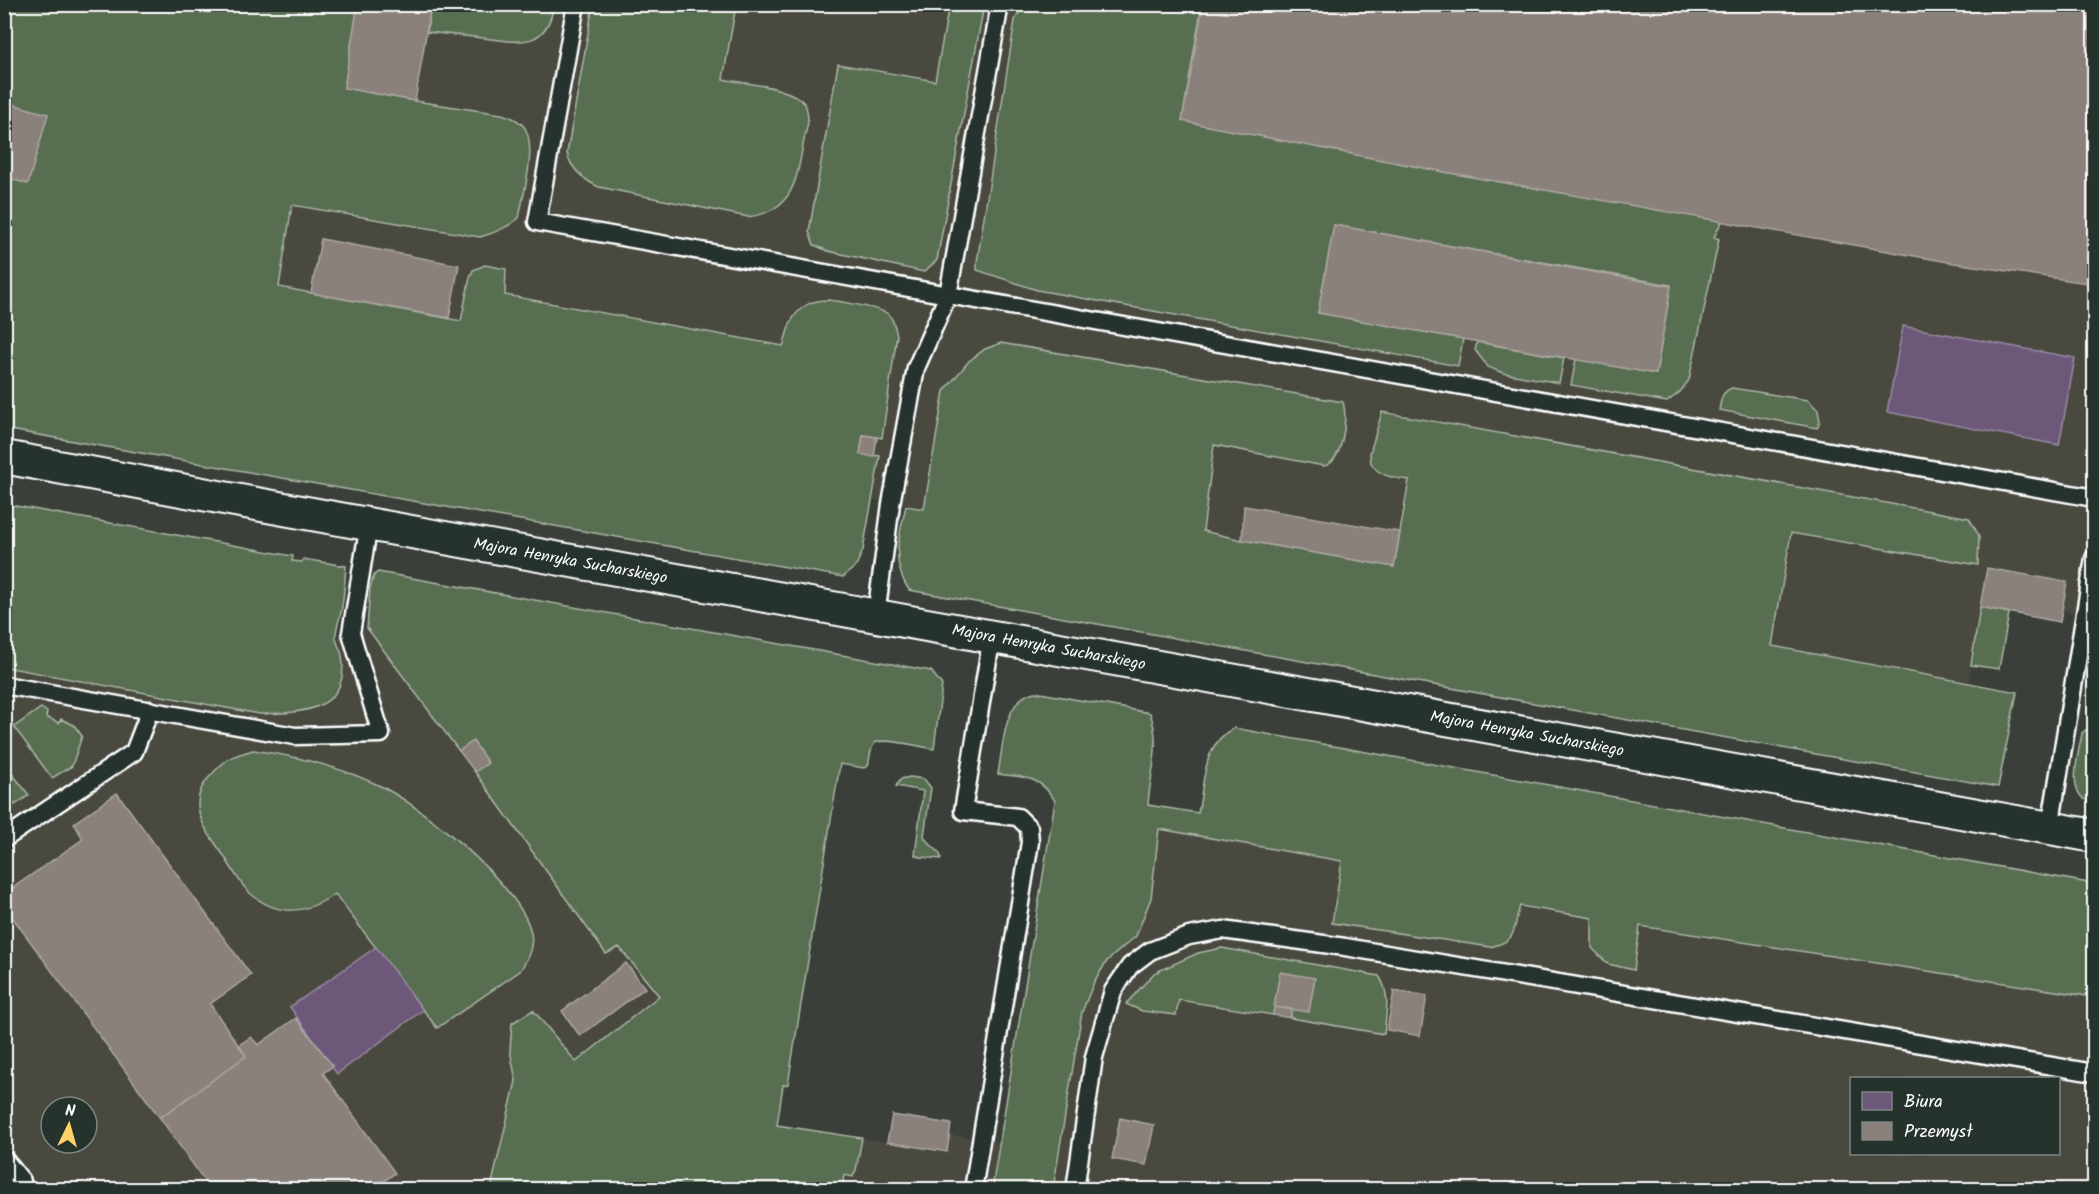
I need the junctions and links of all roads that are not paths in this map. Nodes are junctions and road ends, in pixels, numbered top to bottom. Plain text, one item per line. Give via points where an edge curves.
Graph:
1 (576, 4) edge
2 (1000, 4) edge
3 (948, 295) junction
4 (4, 457) edge
5 (2094, 498) edge
6 (369, 524) junction
7 (2094, 558) edge
8 (876, 615) junction
9 (992, 636) junction
10 (4, 684) edge
11 (150, 710) junction
12 (2050, 828) junction
13 (2094, 836) edge
14 (4, 839) edge
15 (2094, 1073) edge
16 (4, 1159) edge
17 (11, 1190) edge
18 (973, 1190) edge
19 (1075, 1190) edge

1 - 3 lane via 537,222
2 - 3 lane
3 - 5 lane
3 - 8 lane via 916,368
4 - 6 street, Majora Henryka Sucharskiego
6 - 8 street, Majora Henryka Sucharskiego
6 - 11 lane via 351,633 381,734 295,736
7 - 12 lane
8 - 9 street, Majora Henryka Sucharskiego
9 - 12 street, Majora Henryka Sucharskiego
9 - 18 lane via 963,811 1018,817 1029,828 1030,842
10 - 11 lane
11 - 14 lane via 134,752
12 - 13 street, Majora Henryka Sucharskiego
15 - 19 lane via 1223,930 1189,936 1150,951 1130,966 1113,991 1094,1057
16 - 17 lane via 22,1181

